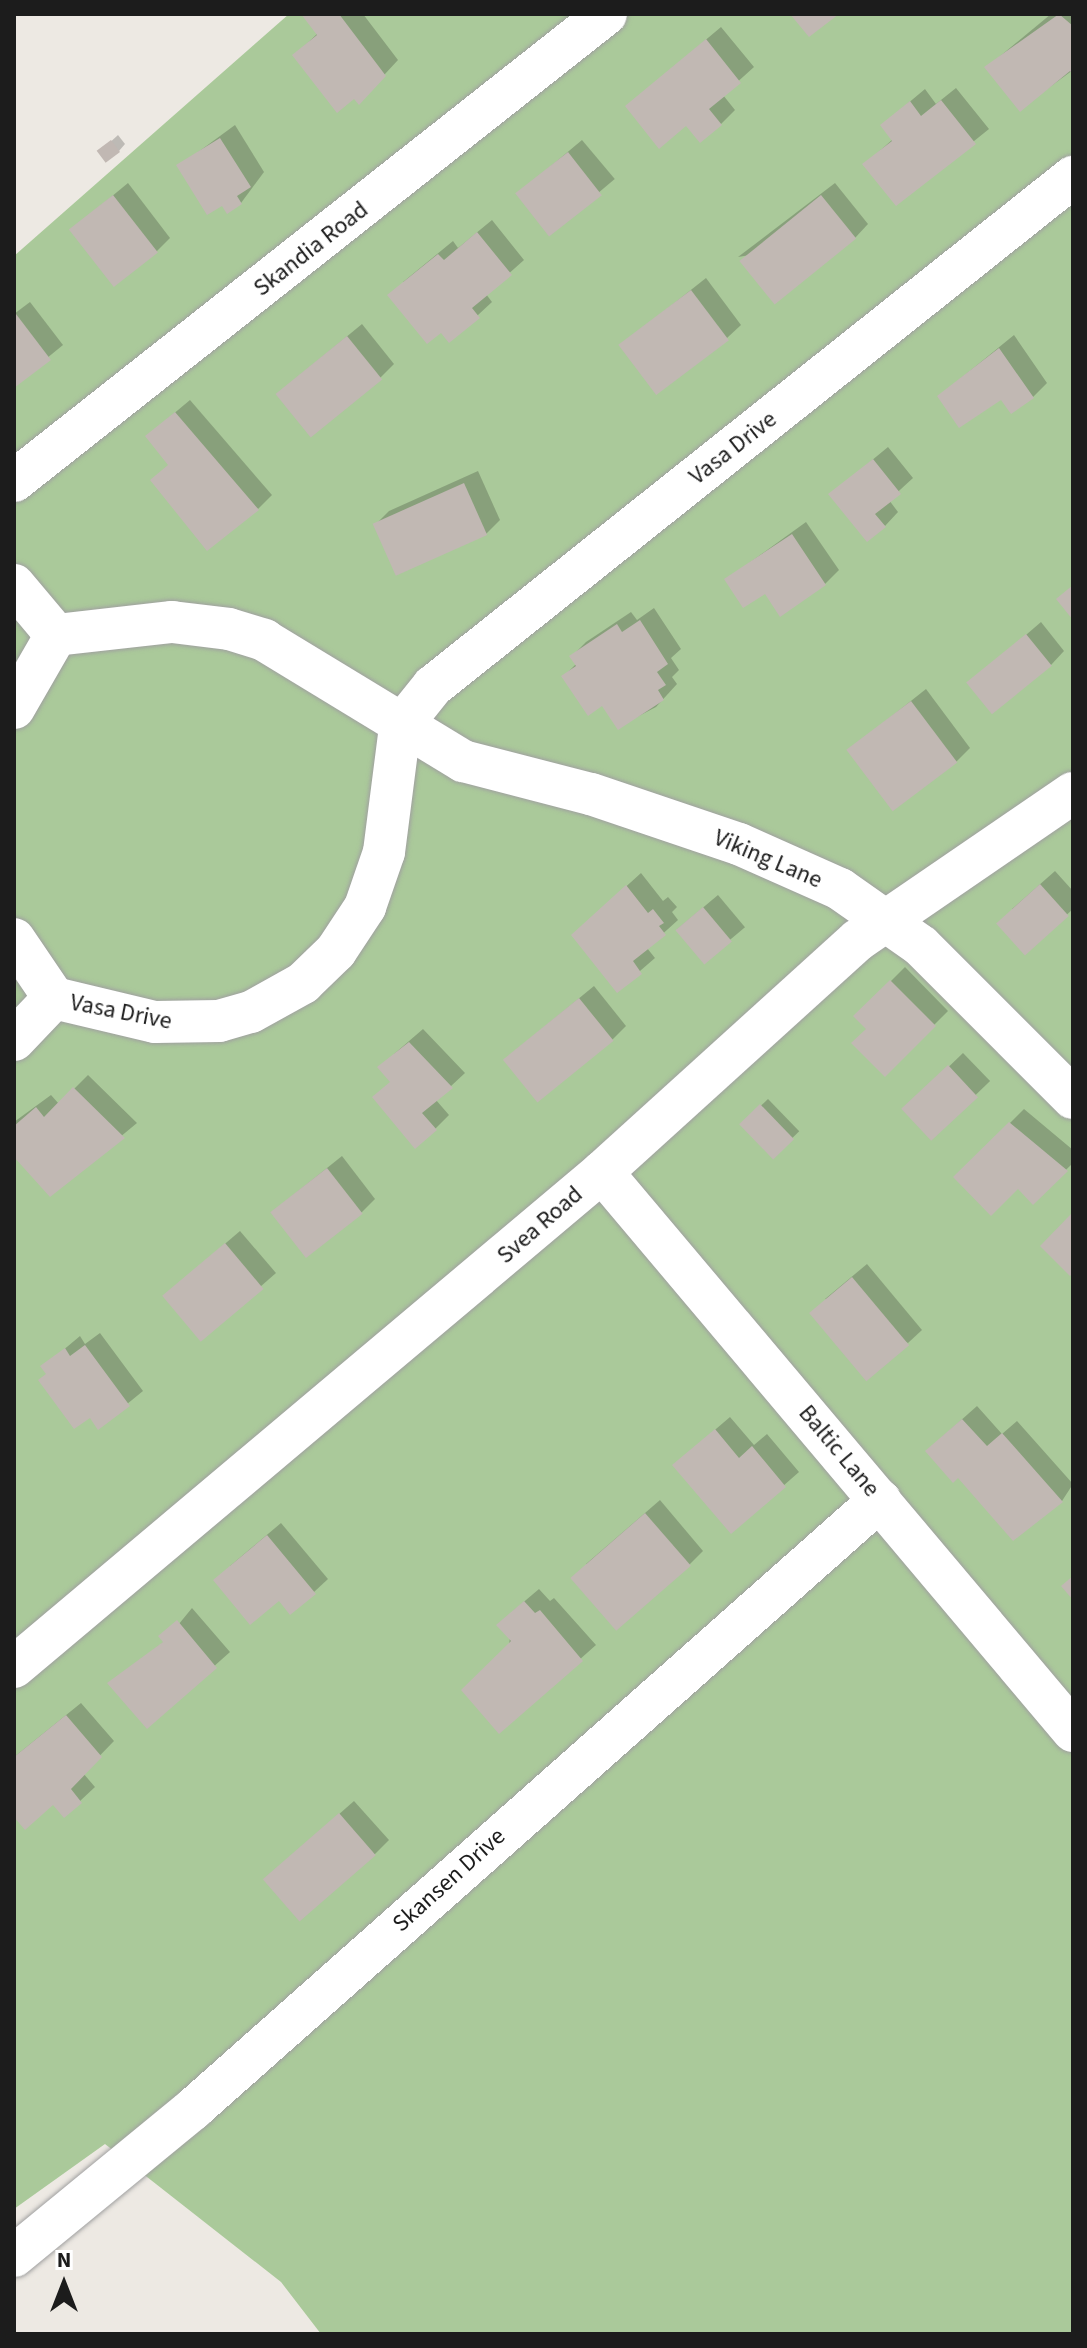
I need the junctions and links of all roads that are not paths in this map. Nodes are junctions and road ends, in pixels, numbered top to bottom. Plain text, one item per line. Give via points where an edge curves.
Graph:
1 (606, 14) edge
2 (1073, 177) edge
3 (14, 481) edge
4 (14, 585) edge
5 (56, 635) junction
6 (14, 708) edge
7 (400, 727) junction
8 (1073, 793) edge
9 (890, 920) junction
10 (14, 939) edge
11 (54, 998) junction
12 (14, 1040) edge
13 (1073, 1098) edge
14 (602, 1172) junction
15 (880, 1500) junction
16 (14, 1667) edge
17 (1073, 1731) edge
18 (14, 2256) edge

1 - 3 street, Skandia Road
2 - 7 street, Vasa Drive via 433,686
4 - 5 street
5 - 6 street
5 - 7 street via 150,622 229,629 293,654
7 - 9 street, Viking Lane via 463,761 591,794 739,844 840,889
7 - 11 street, Vasa Drive via 376,880 353,929 303,983 251,1012 196,1024 134,1019
8 - 9 street, Svea Road
9 - 13 street, Viking Lane
9 - 14 street, Svea Road via 858,940
10 - 11 street, Vasa Drive
11 - 12 street
14 - 15 street, Baltic Lane
14 - 16 street, Svea Road
15 - 17 street, Baltic Lane
15 - 18 street, Skansen Drive via 193,2109

